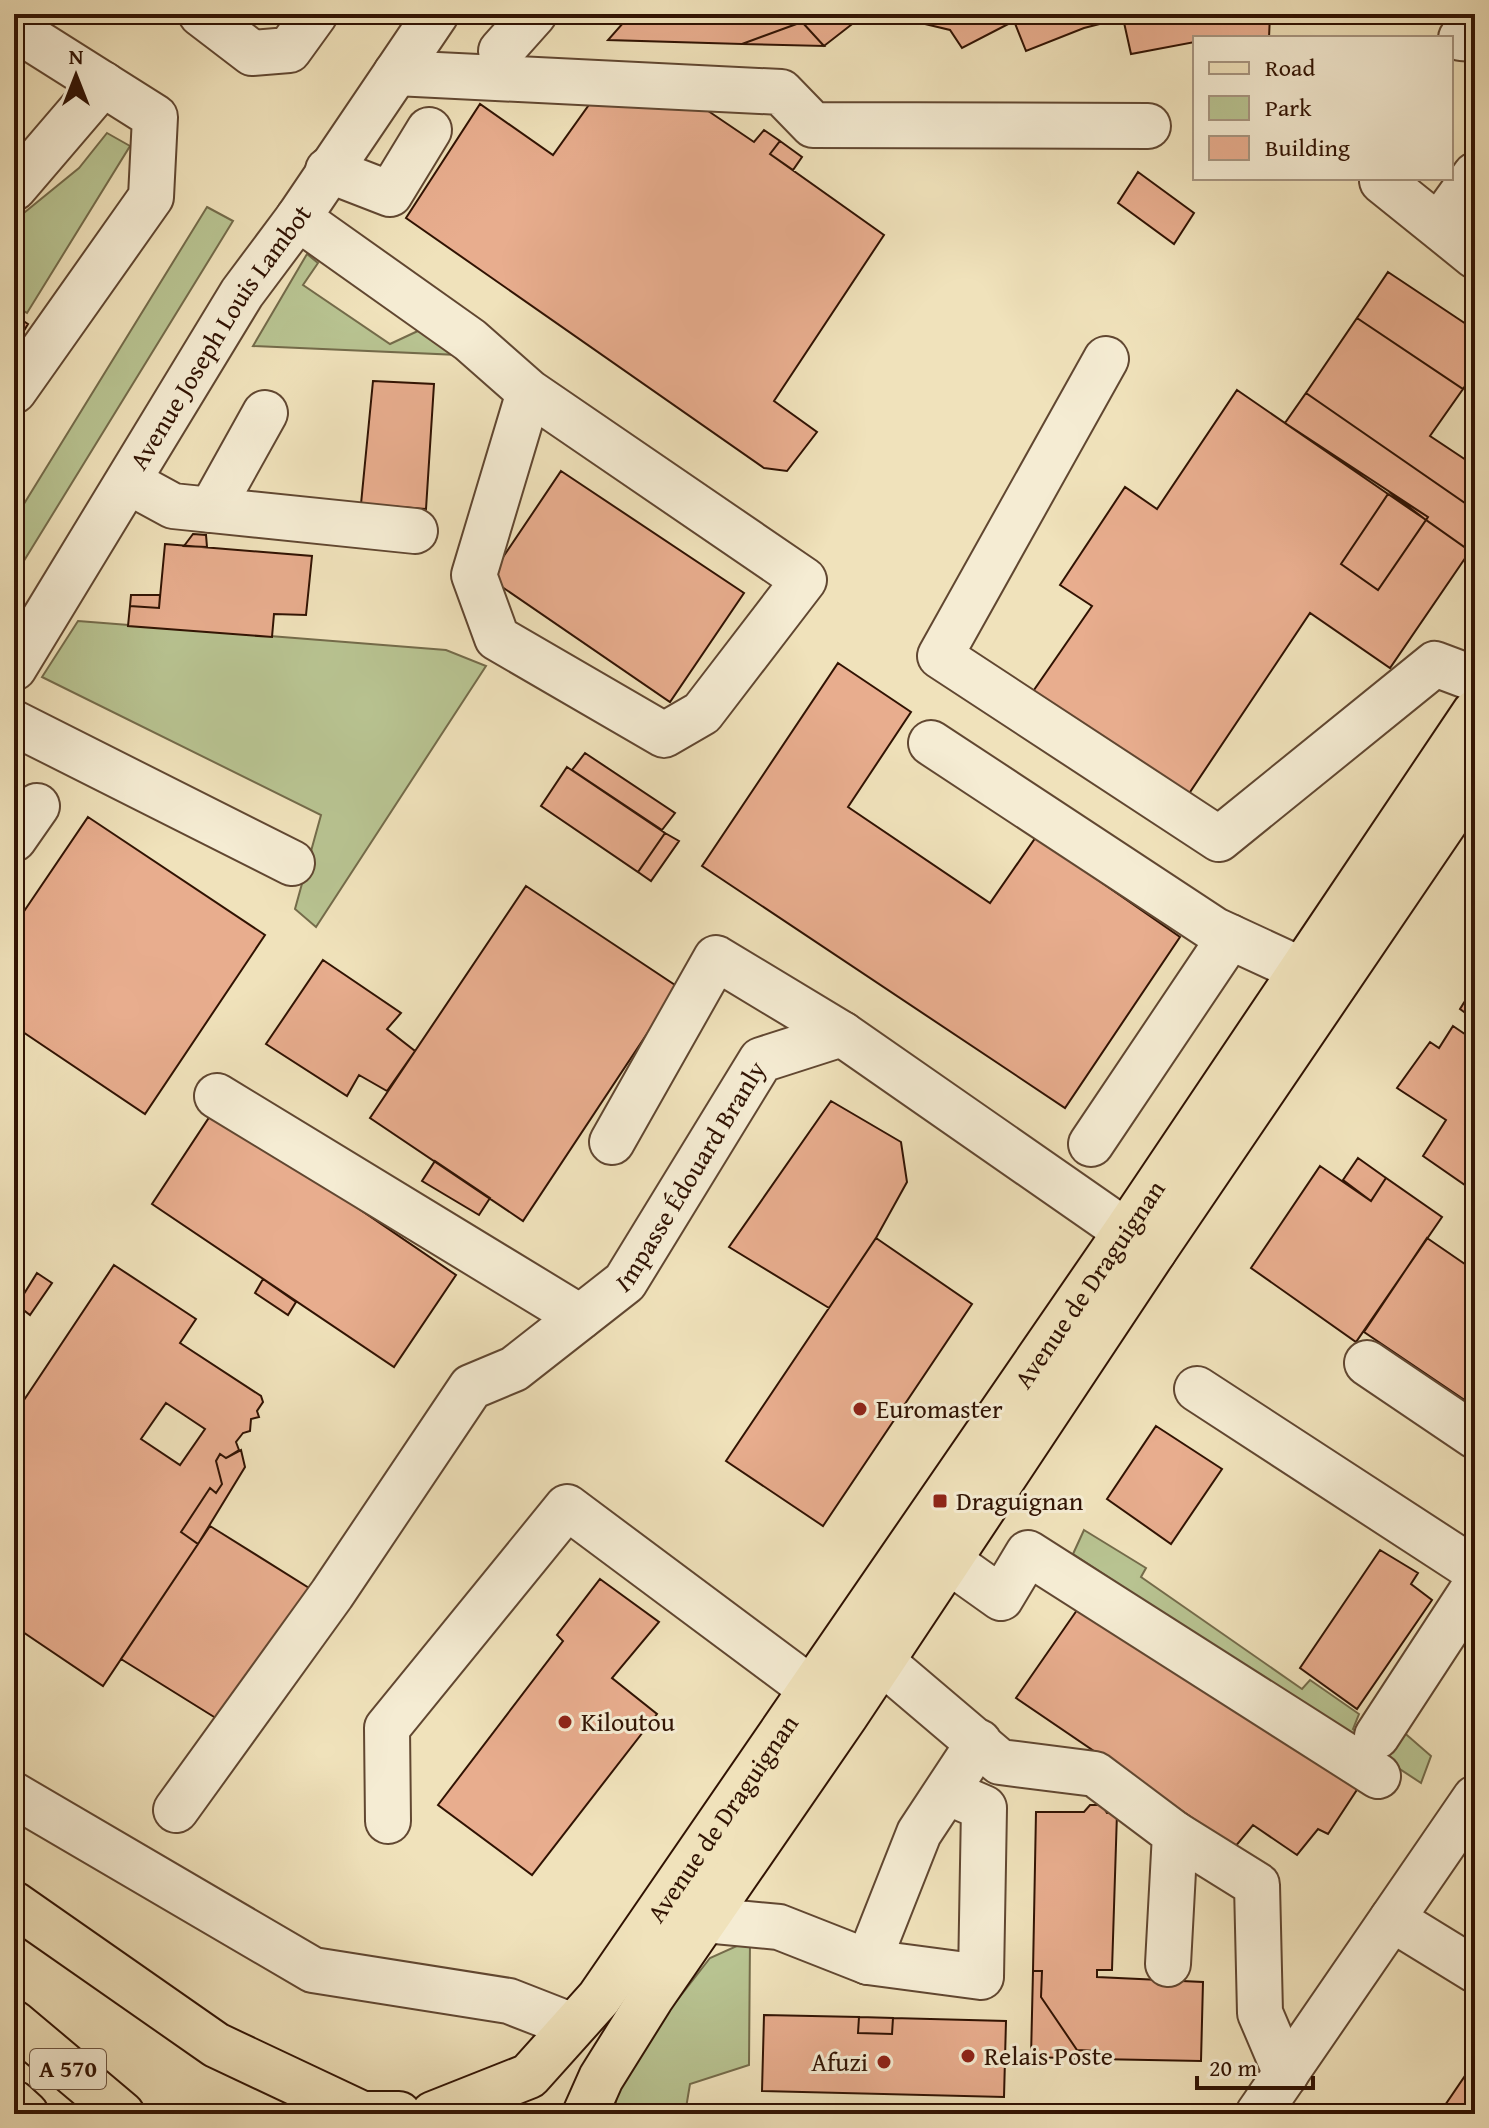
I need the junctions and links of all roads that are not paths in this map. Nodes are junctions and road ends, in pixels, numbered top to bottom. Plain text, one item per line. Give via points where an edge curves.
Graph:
1 (201, 14) edge
2 (315, 14) edge
3 (436, 14) edge
4 (534, 14) edge
5 (14, 28) edge
6 (501, 51) dead end
7 (396, 73) junction
8 (103, 84) junction
9 (1148, 126) dead end
10 (429, 130) dead end
11 (328, 170) junction
12 (1475, 175) edge
13 (1382, 181) dead end
14 (14, 188) edge
15 (298, 218) junction
16 (1439, 225) junction
17 (1475, 256) edge
18 (1106, 359) dead end
19 (14, 391) edge
20 (529, 392) junction
21 (265, 413) dead end
22 (129, 482) junction
23 (211, 510) junction
24 (415, 531) dead end
25 (14, 668) edge
26 (1475, 679) edge
27 (1475, 712) edge
28 (14, 723) edge
29 (931, 743) dead end
30 (1475, 778) edge
31 (292, 863) dead end
32 (1230, 937) junction
33 (1318, 978) junction
34 (842, 1034) junction
35 (217, 1096) dead end
36 (612, 1142) dead end
37 (1091, 1144) dead end
38 (1141, 1240) junction
39 (580, 1317) junction
40 (1367, 1363) dead end
41 (1197, 1389) dead end
42 (1475, 1436) edge
43 (932, 1548) junction
44 (1475, 1570) edge
45 (1475, 1586) edge
46 (866, 1646) junction
47 (811, 1688) junction
48 (846, 1715) junction
49 (979, 1742) junction
50 (947, 1792) junction
51 (14, 1795) edge
52 (1475, 1798) edge
53 (176, 1810) dead end
54 (388, 1821) dead end
55 (1175, 1834) junction
56 (14, 1904) edge
57 (1392, 1919) junction
58 (705, 1920) junction
59 (868, 1962) junction
60 (1168, 1964) dead end
61 (1475, 1970) edge
62 (14, 2023) edge
63 (573, 2026) junction
64 (1286, 2074) junction
65 (14, 2103) edge
66 (369, 2113) edge
67 (26, 2114) edge
68 (122, 2114) edge
69 (433, 2114) edge
70 (585, 2114) edge
71 (1258, 2114) edge

1 - 2 street via 252,53 289,50
3 - 7 street, Avenue Joseph Louis Lambot
4 - 6 street
5 - 8 street
7 - 9 street via 781,92 813,125
7 - 11 street, Avenue Joseph Louis Lambot
8 - 14 street
8 - 19 street via 155,117 151,197
10 - 11 street via 390,194
11 - 15 street, Avenue Joseph Louis Lambot
12 - 16 street
13 - 16 street
15 - 20 street via 470,340
15 - 22 street, Avenue Joseph Louis Lambot via 242,293
16 - 17 street
18 - 26 street via 940,656 1219,839 1435,664
20 - 20 street via 474,575 497,638 664,735 702,713 804,580
21 - 23 street
22 - 23 street via 173,506
22 - 25 street, Avenue Joseph Louis Lambot
23 - 24 street
27 - 33 main road, Avenue de Draguignan
28 - 31 street
29 - 32 street
30 - 33 main road, Avenue de Draguignan
32 - 33 street
32 - 37 street
33 - 38 main road, Avenue de Draguignan
34 - 36 street via 716,958
34 - 38 street
34 - 39 street, Impasse Édouard Branly via 761,1060 625,1282
35 - 39 street
38 - 43 main road, Avenue de Draguignan
39 - 53 street, Impasse Édouard Branly via 514,1369 471,1387 332,1594
40 - 42 street
41 - 44 street
43 - 45 street via 1001,1598 1028,1553 1377,1756
43 - 46 main road, Avenue de Draguignan
46 - 47 main road, Avenue de Draguignan
46 - 48 main road, Avenue de Draguignan
46 - 49 street
47 - 48 street
47 - 54 street via 567,1507 387,1728
47 - 63 main road, Avenue de Draguignan via 599,1998
48 - 58 main road, Avenue de Draguignan
49 - 50 street
49 - 55 street via 1000,1762 1095,1774
50 - 59 street via 919,1833
50 - 59 street via 984,1808 981,1977
51 - 63 street via 313,1970 509,2001
52 - 57 street
55 - 60 street
55 - 64 street via 1257,1885 1260,2013
56 - 66 main road via 216,2045
57 - 61 street
57 - 64 street
58 - 59 street via 779,1927
58 - 70 main road, Avenue de Draguignan via 601,2078
62 - 68 main road, A 570
63 - 69 main road, Avenue de Draguignan via 529,2076
64 - 71 street
65 - 67 main road, A 570

